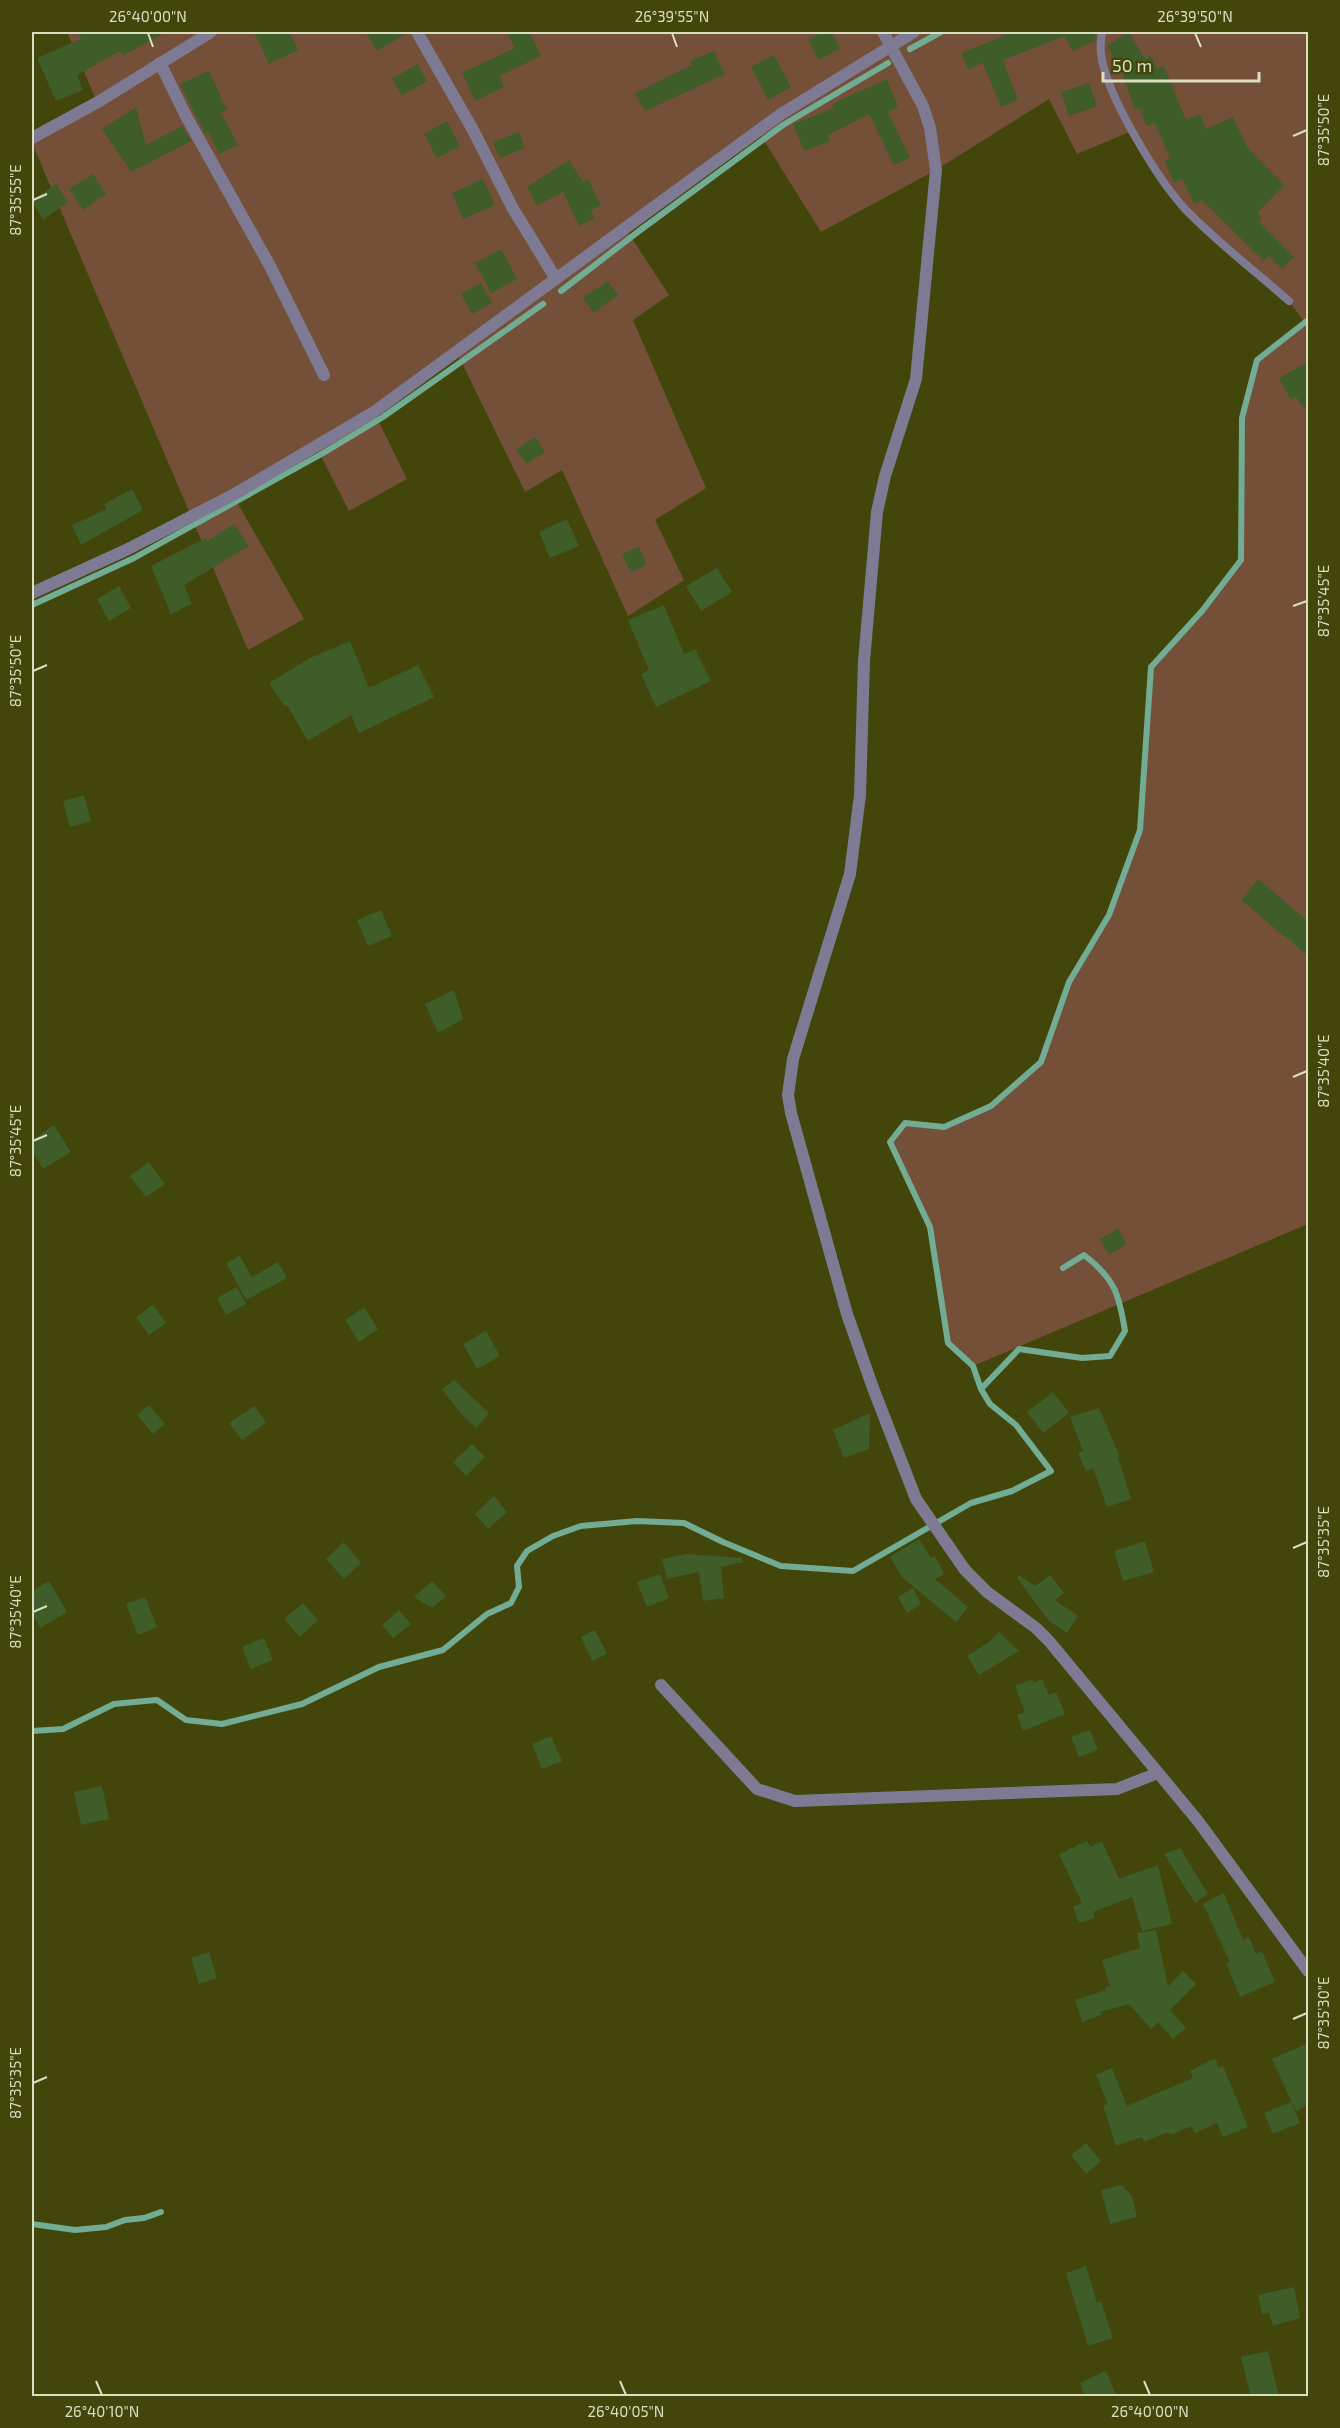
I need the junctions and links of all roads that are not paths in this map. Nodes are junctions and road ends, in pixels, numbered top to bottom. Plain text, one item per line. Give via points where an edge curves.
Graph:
1 (211, 32) edge
2 (417, 32) edge
3 (883, 32) edge
4 (914, 32) edge
5 (1102, 32) edge
6 (891, 46) junction
7 (160, 63) junction
8 (32, 138) edge
9 (556, 279) junction
10 (1289, 301) dead end
11 (324, 375) dead end
12 (32, 593) edge
13 (661, 1685) dead end
14 (1158, 1773) junction
15 (1308, 1971) edge

1 - 7 street
2 - 9 street via 512,207
3 - 6 street
4 - 6 street
5 - 10 lane via 1101,54 1107,76 1132,131 1164,183 1186,210
6 - 9 street via 781,114
6 - 14 street via 923,106 936,171 916,379 877,512 864,661 860,795 850,874 793,1059 788,1095 847,1314 916,1499 965,1570 1049,1641
7 - 8 street
7 - 11 street
9 - 12 street via 374,412 223,500
13 - 14 street via 757,1789 795,1801 1117,1789
14 - 15 street

